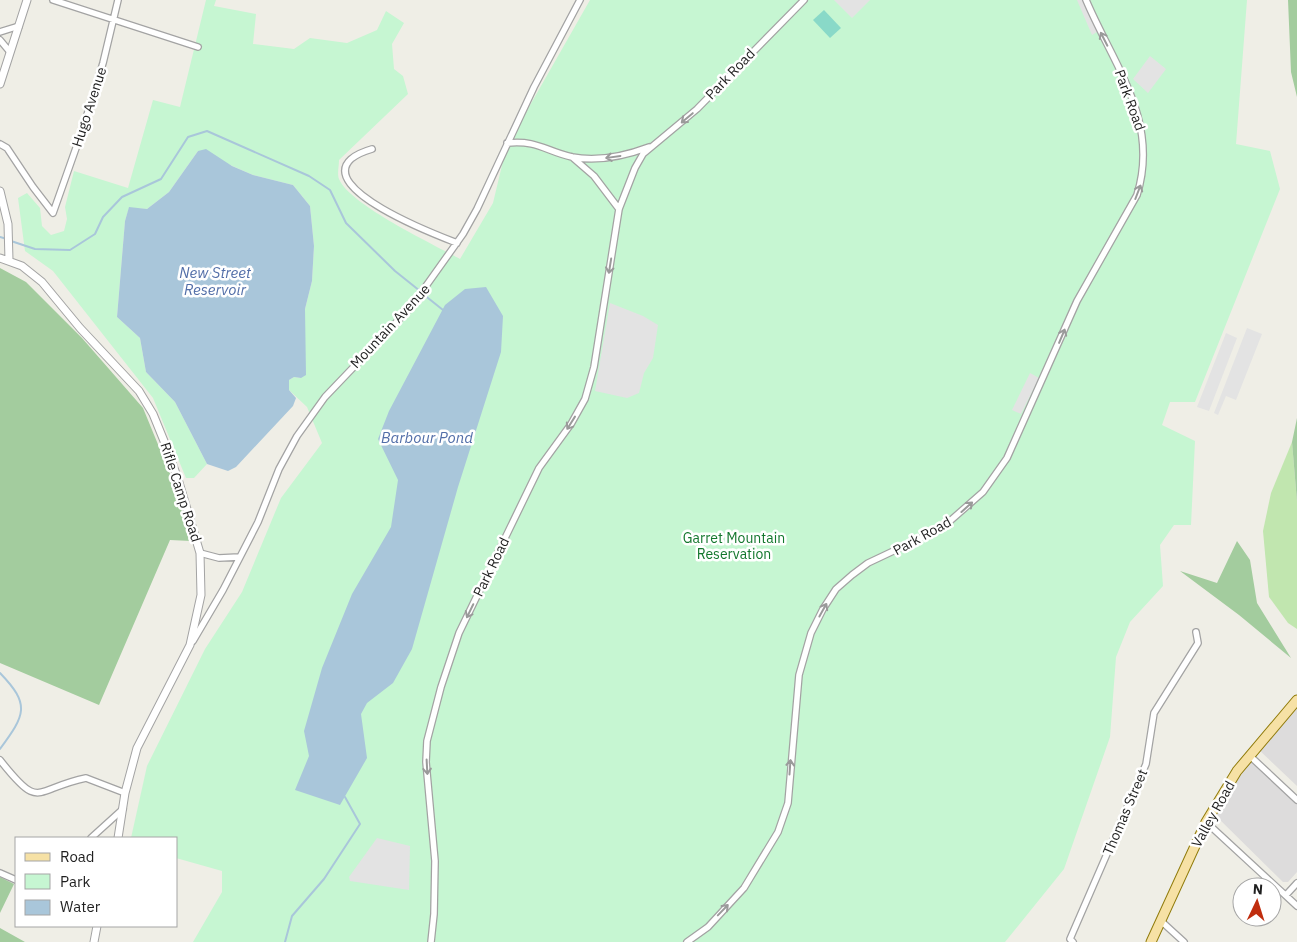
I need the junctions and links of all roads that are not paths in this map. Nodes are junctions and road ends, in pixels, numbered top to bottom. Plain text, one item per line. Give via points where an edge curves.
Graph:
1 (27, 0) edge
2 (53, 0) edge
3 (118, 0) edge
4 (580, 0) edge
5 (804, 0) edge
6 (1086, 0) edge
7 (113, 20) junction
8 (19, 26) junction
9 (0, 32) edge
10 (0, 40) edge
11 (198, 47) dead end
12 (10, 52) junction
13 (0, 84) edge
14 (508, 143) junction
15 (0, 144) edge
16 (654, 146) junction
17 (372, 148) dead end
18 (572, 157) junction
19 (0, 191) edge
20 (619, 208) junction
21 (457, 243) junction
22 (0, 258) edge
23 (10, 260) junction
24 (200, 553) junction
25 (239, 557) junction
26 (1196, 632) dead end
27 (190, 645) junction
28 (1297, 700) edge
29 (1250, 756) junction
30 (0, 760) edge
31 (125, 793) junction
32 (1297, 800) edge
33 (123, 809) junction
34 (1206, 822) junction
35 (92, 837) edge
36 (118, 837) edge
37 (0, 873) edge
38 (15, 880) edge
39 (1297, 883) edge
40 (1286, 895) junction
41 (1297, 906) edge
42 (1161, 921) junction
43 (97, 927) edge
44 (1071, 940) edge
45 (94, 942) edge
46 (431, 942) edge
47 (687, 942) edge
48 (1151, 942) edge
49 (1184, 942) edge

1 - 8 street
2 - 7 street
3 - 7 street, Hugo Avenue
4 - 14 street, Mountain Avenue
5 -> 16 street, Park Road via 697,109
47 -> 6 street, Park Road via 708,927 744,888 778,832 788,803 799,675 811,633 823,609 836,589 860,569 942,528 983,492 1007,458 1077,301 1137,195 1145,158 1139,117
7 - 11 street
7 - 15 street, Hugo Avenue via 82,131 53,213 32,188 10,151
8 - 9 street
8 - 12 street
10 - 12 street
12 - 13 street
14 - 18 street, Park Road via 530,142
14 - 21 street, Mountain Avenue
16 -> 18 street, Park Road via 616,157
16 - 20 street, Park Road via 635,168
17 - 21 street via 352,158 346,168 346,176 355,190 408,222
18 - 20 street, Park Road via 594,176
19 - 23 street via 8,224
20 -> 46 street, Park Road via 594,367 585,399 539,468 459,633 427,741 435,861
21 - 25 street, Mountain Avenue via 411,307 315,409 287,453 258,522
22 - 23 street, Rifle Camp Road
23 - 24 street, Rifle Camp Road via 42,282 142,396 153,414 178,479
24 - 25 street via 219,558
24 - 27 street, Rifle Camp Road via 201,595
25 - 27 street, Mountain Avenue
26 - 44 street, Thomas Street via 1198,643 1154,714 1146,764
27 - 31 street, Rifle Camp Road via 137,748
28 - 29 main road, Valley Road
29 - 32 street
29 - 34 main road, Valley Road
30 - 31 street via 29,792 40,794 86,778
31 - 33 street, Rifle Camp Road
33 - 35 street
33 - 36 street, Rifle Camp Road
34 - 40 street
34 - 42 main road, Valley Road
37 - 38 street
39 - 40 street
40 - 41 street
42 - 48 main road, Valley Road
42 - 49 street
43 - 45 street

